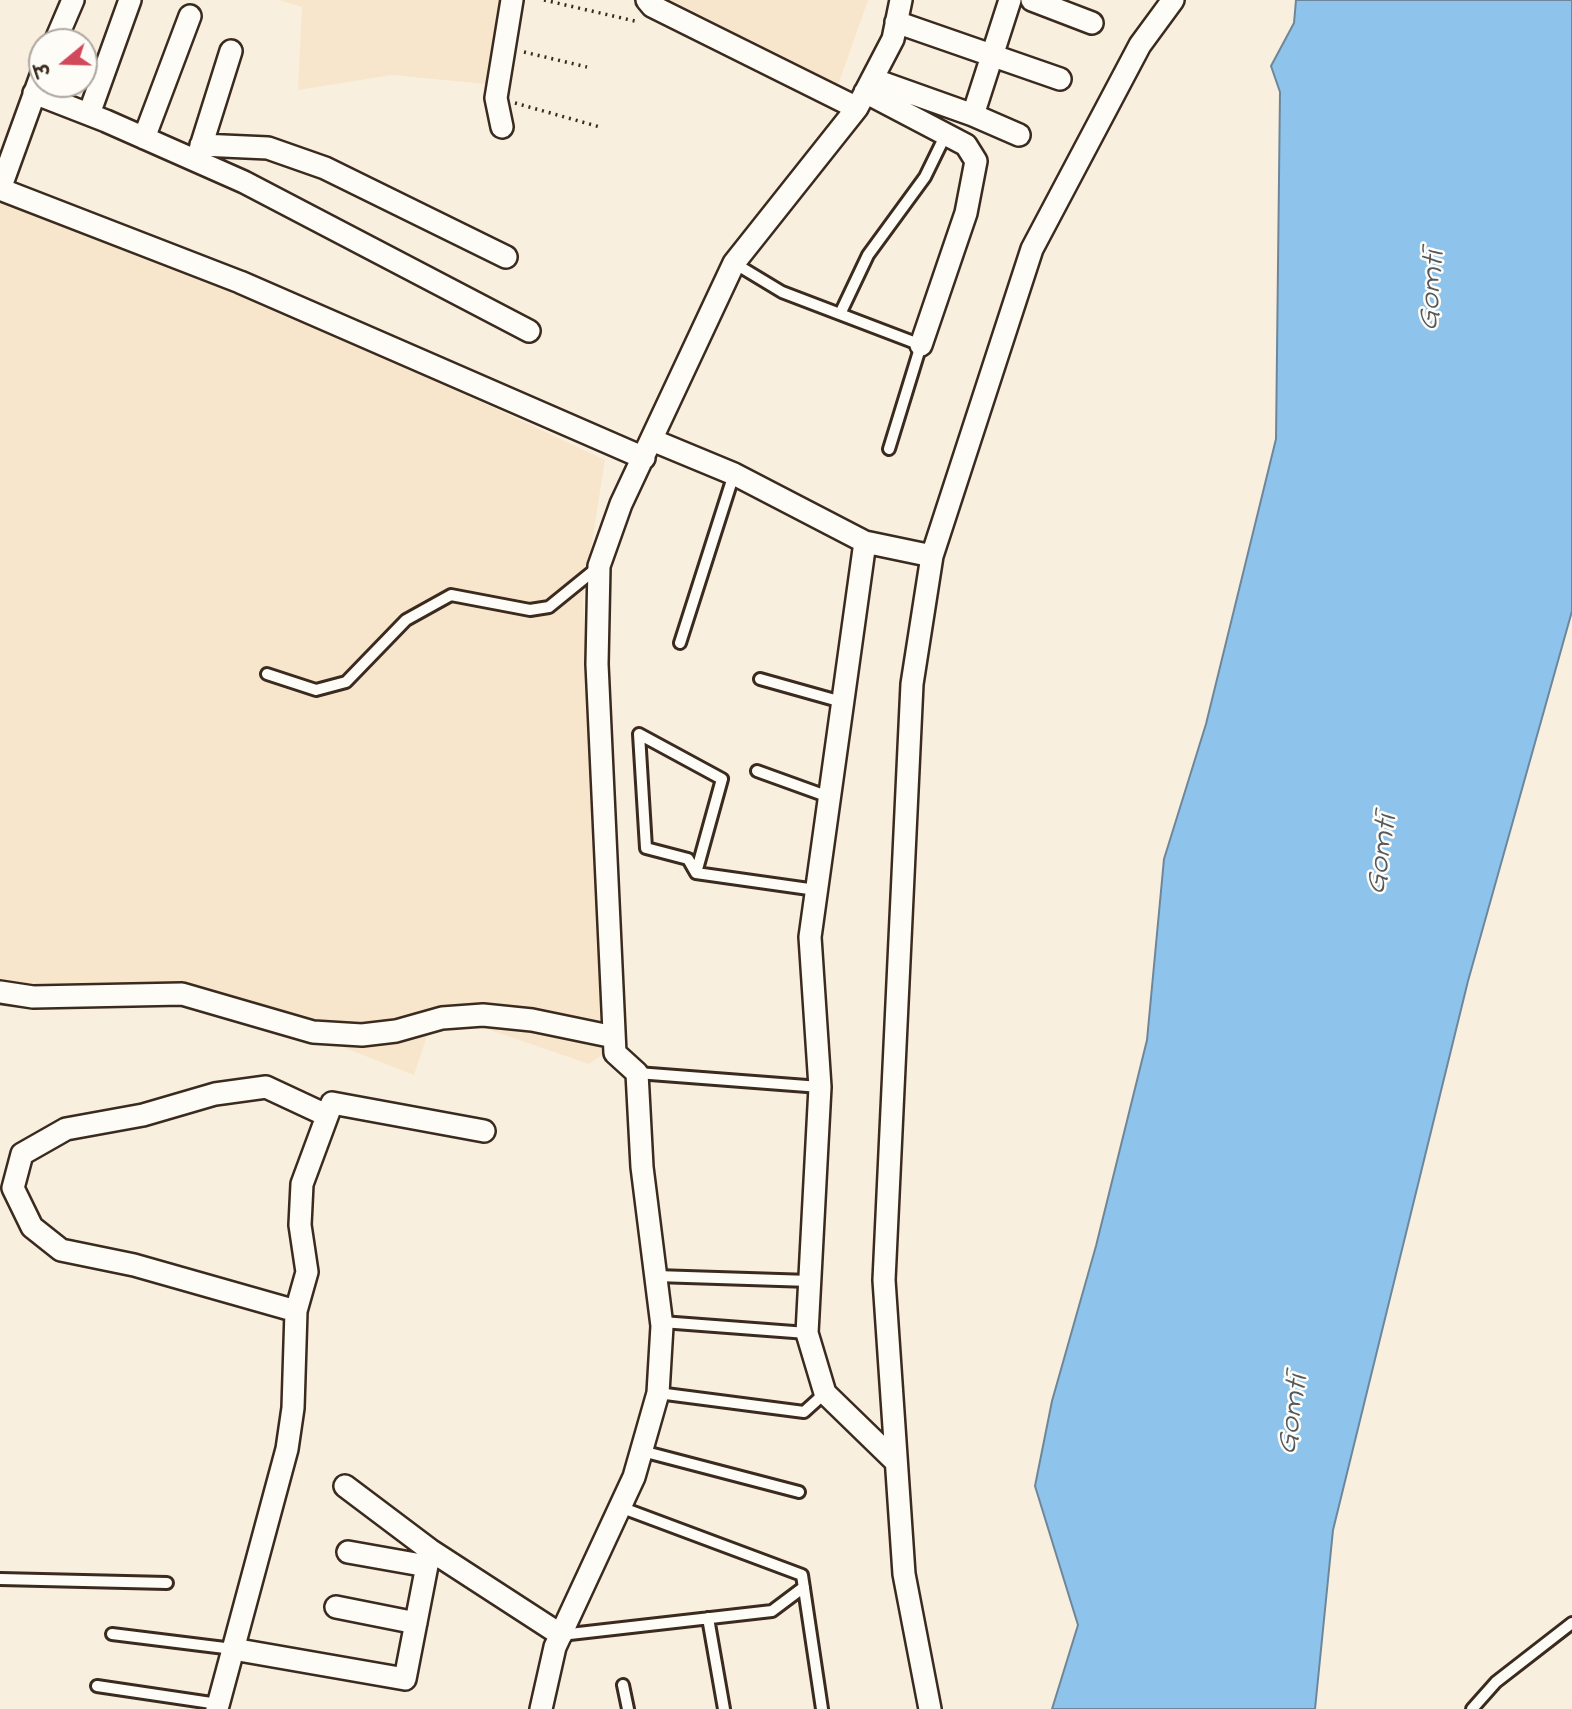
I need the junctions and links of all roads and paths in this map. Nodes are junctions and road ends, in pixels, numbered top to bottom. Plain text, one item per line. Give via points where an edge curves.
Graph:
1 (73, 0) edge
2 (130, 0) edge
3 (512, 0) edge
4 (544, 0) edge
5 (647, 0) edge
6 (901, 0) edge
7 (1010, 0) edge
8 (1032, 0) edge
9 (1173, 0) edge
10 (190, 16) dead end
11 (639, 22) dead end
12 (896, 22) junction
13 (1092, 23) dead end
14 (61, 28) edge
15 (505, 47) junction
16 (231, 51) dead end
17 (993, 53) junction
18 (587, 67) dead end
19 (1060, 79) dead end
20 (865, 93) junction
21 (31, 98) edge
22 (46, 98) edge
23 (496, 98) junction
24 (89, 114) junction
25 (973, 115) junction
26 (502, 127) dead end
27 (600, 127) dead end
28 (946, 134) junction
29 (1019, 135) dead end
30 (144, 138) junction
31 (199, 153) junction
32 (506, 257) dead end
33 (734, 263) junction
34 (840, 314) junction
35 (528, 331) dead end
36 (920, 345) junction
37 (648, 449) junction
38 (889, 449) dead end
39 (734, 474) junction
40 (865, 542) junction
41 (932, 556) junction
42 (599, 566) junction
43 (680, 643) dead end
44 (267, 674) dead end
45 (760, 680) dead end
46 (842, 702) junction
47 (757, 771) dead end
48 (829, 797) junction
49 (696, 873) junction
50 (816, 890) junction
51 (0, 992) edge
52 (614, 1037) junction
53 (637, 1073) junction
54 (820, 1087) junction
55 (326, 1115) junction
56 (484, 1131) dead end
57 (656, 1276) junction
58 (810, 1281) junction
59 (296, 1311) junction
60 (662, 1322) junction
61 (807, 1333) junction
62 (659, 1393) junction
63 (825, 1393) junction
64 (642, 1451) junction
65 (896, 1462) junction
66 (345, 1486) dead end
67 (799, 1492) dead end
68 (620, 1507) junction
69 (348, 1552) dead end
70 (429, 1558) junction
71 (0, 1579) edge
72 (167, 1583) dead end
73 (804, 1587) junction
74 (336, 1607) dead end
75 (708, 1618) junction
76 (416, 1623) junction
77 (1572, 1623) edge
78 (112, 1634) dead end
79 (561, 1635) junction
80 (233, 1650) junction
81 (624, 1685) dead end
82 (97, 1686) dead end
83 (218, 1707) edge
84 (541, 1709) edge
85 (628, 1709) edge
86 (724, 1709) edge
87 (822, 1709) edge
88 (930, 1709) edge
89 (1472, 1709) edge

1 - 14 street
2 - 24 street
3 - 15 street
4 - 11 path
5 - 20 street via 652,6
6 - 12 street
7 - 17 street
8 - 13 street
9 - 41 street via 1140,45 1032,249
10 - 30 street
12 - 17 street
12 - 20 street
15 - 18 path
15 - 23 street
16 - 31 street
17 - 19 street
17 - 25 street
20 - 25 street
20 - 28 street
20 - 33 street
21 - 37 street via 0,189
22 - 24 street
23 - 26 street
23 - 27 path
24 - 30 street
25 - 29 street
28 - 34 lane via 925,177 868,255
28 - 36 street via 967,145 976,161 966,213
30 - 31 street
31 - 32 street via 268,148 325,168
31 - 35 street via 244,182
33 - 34 lane via 782,292
33 - 37 street
34 - 36 lane
36 - 38 lane
37 - 39 street
37 - 42 street via 621,504
39 - 40 street
39 - 43 lane
40 - 41 street
40 - 46 street
41 - 65 street via 912,684 884,1280
42 - 44 lane via 549,607 530,610 452,595 406,620 346,682 316,690
42 - 52 street via 597,664
45 - 46 lane
46 - 48 street
47 - 48 lane
48 - 50 street
49 - 49 lane via 722,779 639,734 646,848 688,859
49 - 50 lane
50 - 54 street via 810,937
51 - 52 street via 33,997 182,995 313,1032 362,1035 442,1018 483,1015
52 - 53 street via 615,1053
53 - 54 lane
53 - 57 street via 642,1167
54 - 58 street
55 - 56 street via 332,1103
55 - 59 street via 302,1184 300,1225 307,1272
55 - 59 street via 265,1087 215,1094 144,1115 66,1129 22,1154 13,1188 32,1227 61,1250 134,1265
57 - 58 lane
57 - 60 street
58 - 61 street
59 - 80 street via 287,1449
60 - 61 lane
60 - 62 street
61 - 63 street
62 - 63 lane via 804,1412
62 - 64 street
63 - 65 street
64 - 67 lane
64 - 68 street
65 - 88 street via 904,1574
66 - 70 street
68 - 73 lane via 802,1575
68 - 79 street
69 - 70 street
70 - 76 street
70 - 79 street
71 - 72 lane
73 - 75 lane via 772,1611
73 - 87 lane
74 - 76 street
75 - 79 lane
75 - 86 lane
76 - 80 street via 405,1679
77 - 89 lane via 1496,1682
78 - 80 lane
79 - 84 street
80 - 83 street
81 - 85 lane
82 - 83 lane

